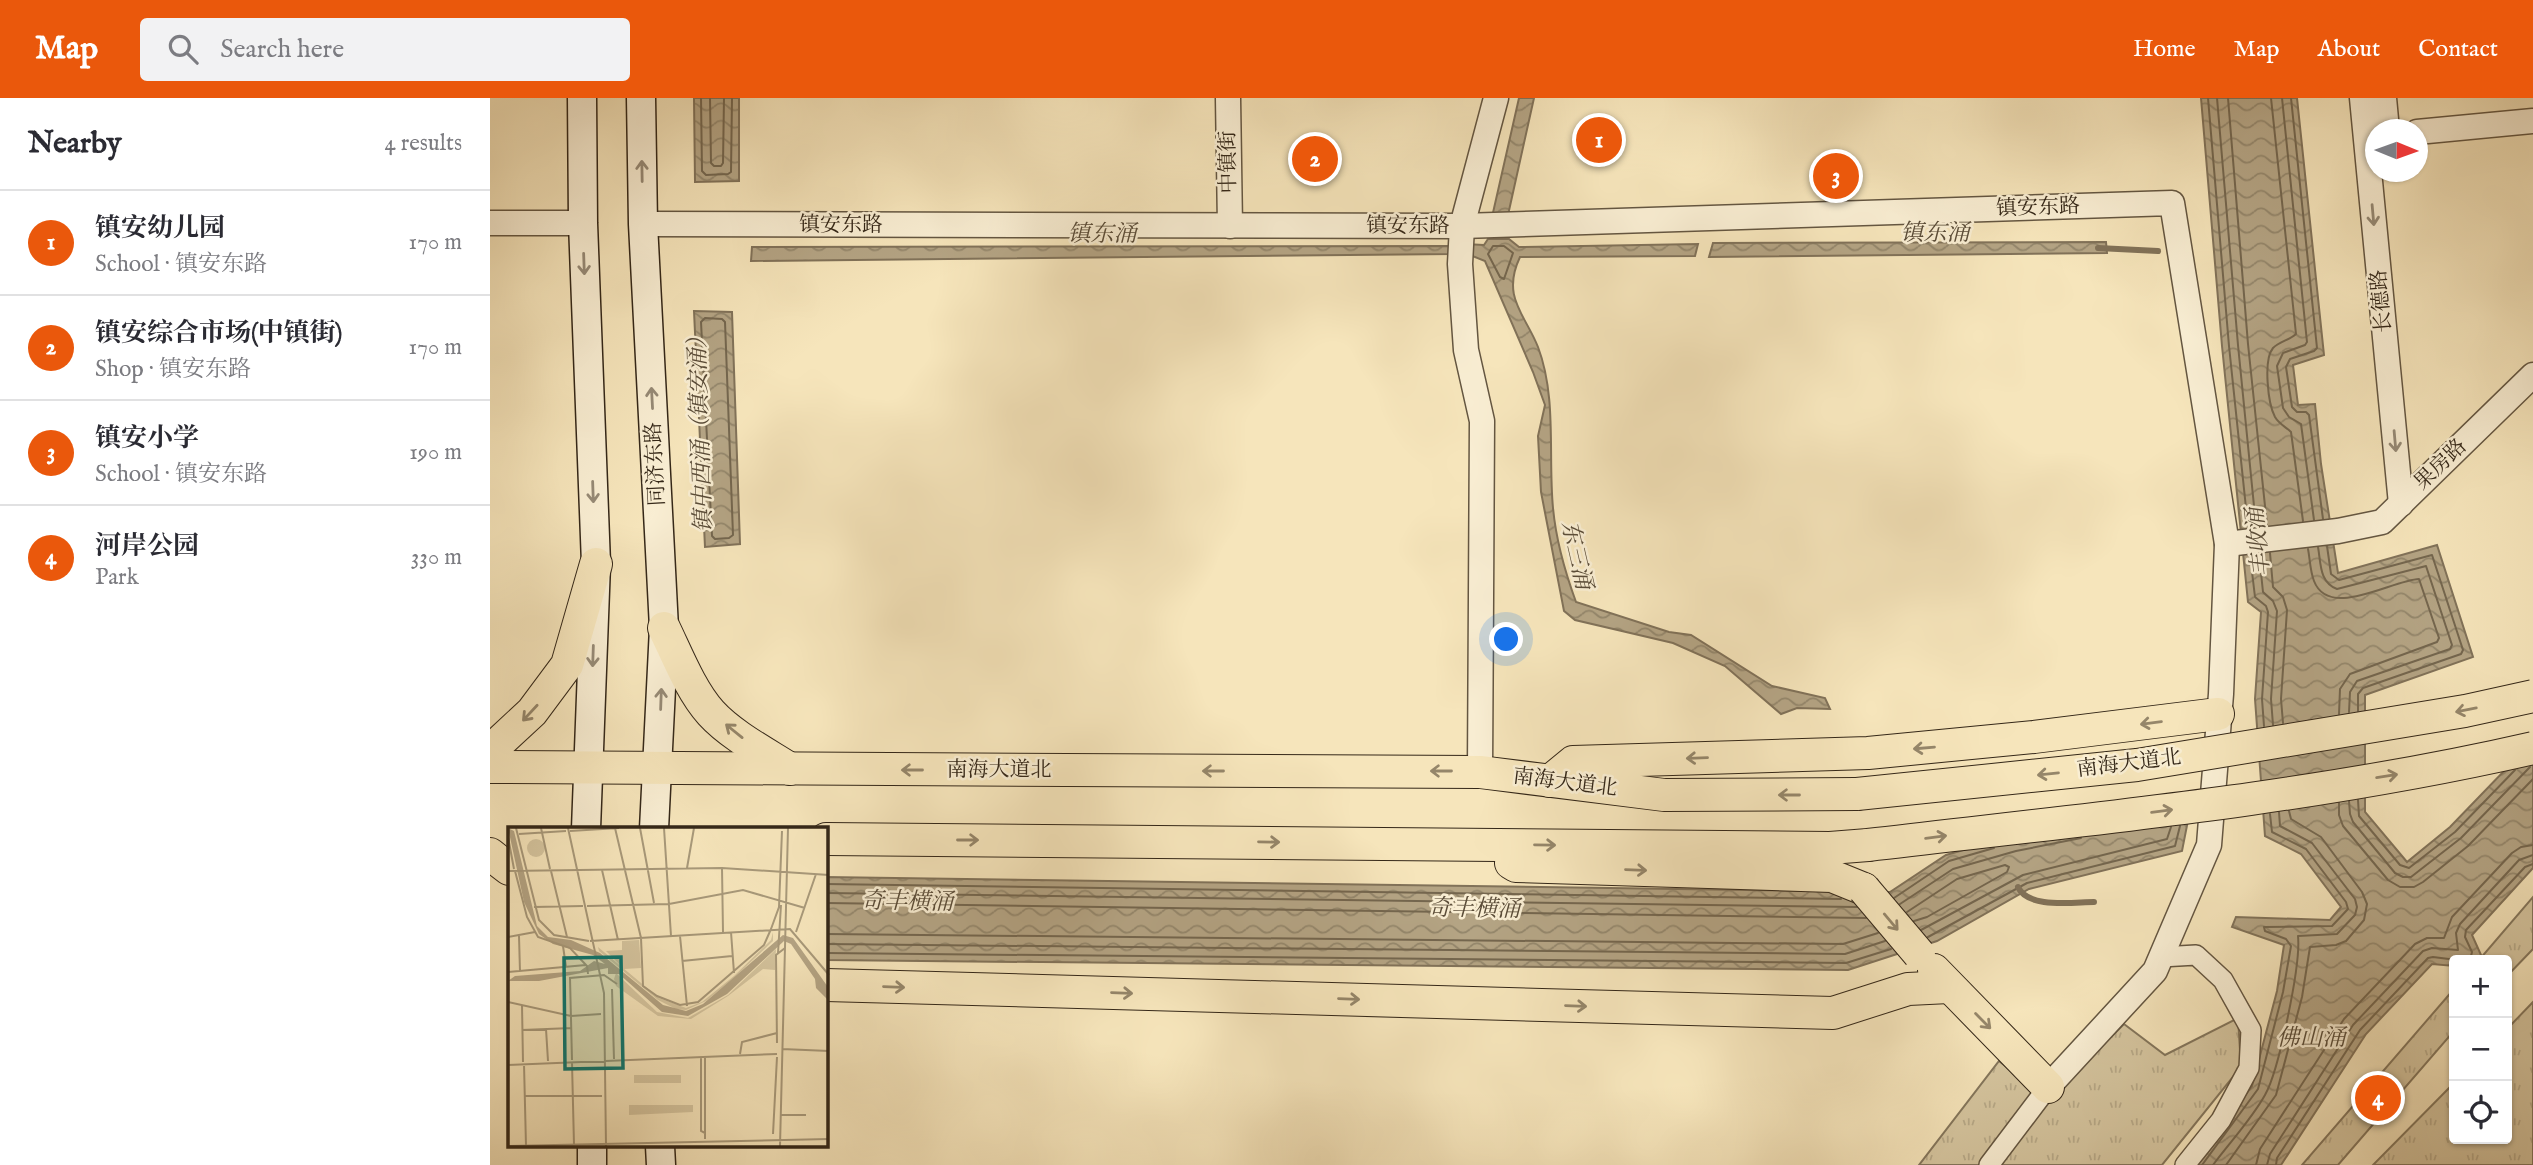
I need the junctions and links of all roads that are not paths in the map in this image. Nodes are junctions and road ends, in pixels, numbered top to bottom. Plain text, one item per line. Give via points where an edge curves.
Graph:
1 (582, 98) edge
2 (641, 98) edge
3 (1228, 98) edge
4 (1496, 98) edge
5 (2362, 98) edge
6 (2384, 98) edge
7 (2370, 119) edge
8 (2379, 119) edge
9 (2533, 121) edge
10 (2428, 131) edge
11 (2379, 182) edge
12 (490, 223) edge
13 (583, 223) junction
14 (643, 224) junction
15 (1230, 226) junction
16 (1462, 226) junction
17 (2533, 375) edge
18 (2401, 504) junction
19 (2227, 544) junction
20 (596, 564) junction
21 (664, 628) junction
22 (2533, 696) edge
23 (2218, 715) junction
24 (2533, 748) edge
25 (490, 751) edge
26 (589, 766) junction
27 (490, 767) edge
28 (658, 767) junction
29 (790, 769) junction
30 (1480, 772) junction
31 (1550, 781) junction
32 (586, 827) edge
33 (654, 827) edge
34 (490, 838) edge
35 (508, 838) edge
36 (828, 839) edge
37 (1475, 844) junction
38 (490, 854) edge
39 (508, 868) edge
40 (2161, 957) junction
41 (828, 985) edge
42 (1949, 987) junction
43 (2048, 1087) junction
44 (1989, 1165) edge
45 (2185, 1165) edge

1 - 13 main road
14 -> 2 main road, 同济东路
3 - 15 street, 中镇街
4 - 16 street
5 - 7 street, 长德路
6 - 8 street, 长德路
9 - 10 street
11 -> 18 street, 长德路
12 - 13 street
13 -> 20 main road
14 - 15 street, 镇安东路
21 -> 14 main road, 同济东路
15 - 16 street, 镇安东路
16 - 19 street, 镇安东路 via 2172,203
16 - 30 street via 1466,350 1482,421
17 - 18 street, 果房路
18 - 19 street, 果房路 via 2382,522
19 - 23 street
20 -> 25 highway via 567,665 532,712
20 -> 26 main road
28 -> 21 main road, 同济东路
29 -> 21 highway via 711,713
22 -> 31 highway, 南海大道北, bridge via 2137,765 1857,794 1664,795
23 -> 31 highway via 1868,753 1573,762
23 - 40 street via 2209,845
37 -> 24 highway, bridge via 1868,845 2174,810 2454,766
26 - 27 highway, 南海大道北
26 - 28 highway, 南海大道北
26 - 32 main road
28 - 29 highway, 南海大道北
28 - 33 main road, 同济东路
30 -> 29 highway, 南海大道北
30 - 31 highway, 南海大道北
34 - 35 highway
36 -> 37 highway
37 -> 42 highway, bridge via 1516,866 1832,876 1864,889
38 - 39 highway
40 - 43 street via 2155,971
40 - 45 street via 2196,955 2224,980 2251,1030 2249,1068 2221,1120
41 -> 42 highway via 1833,1013 1908,989
42 -> 43 highway
43 - 44 street

